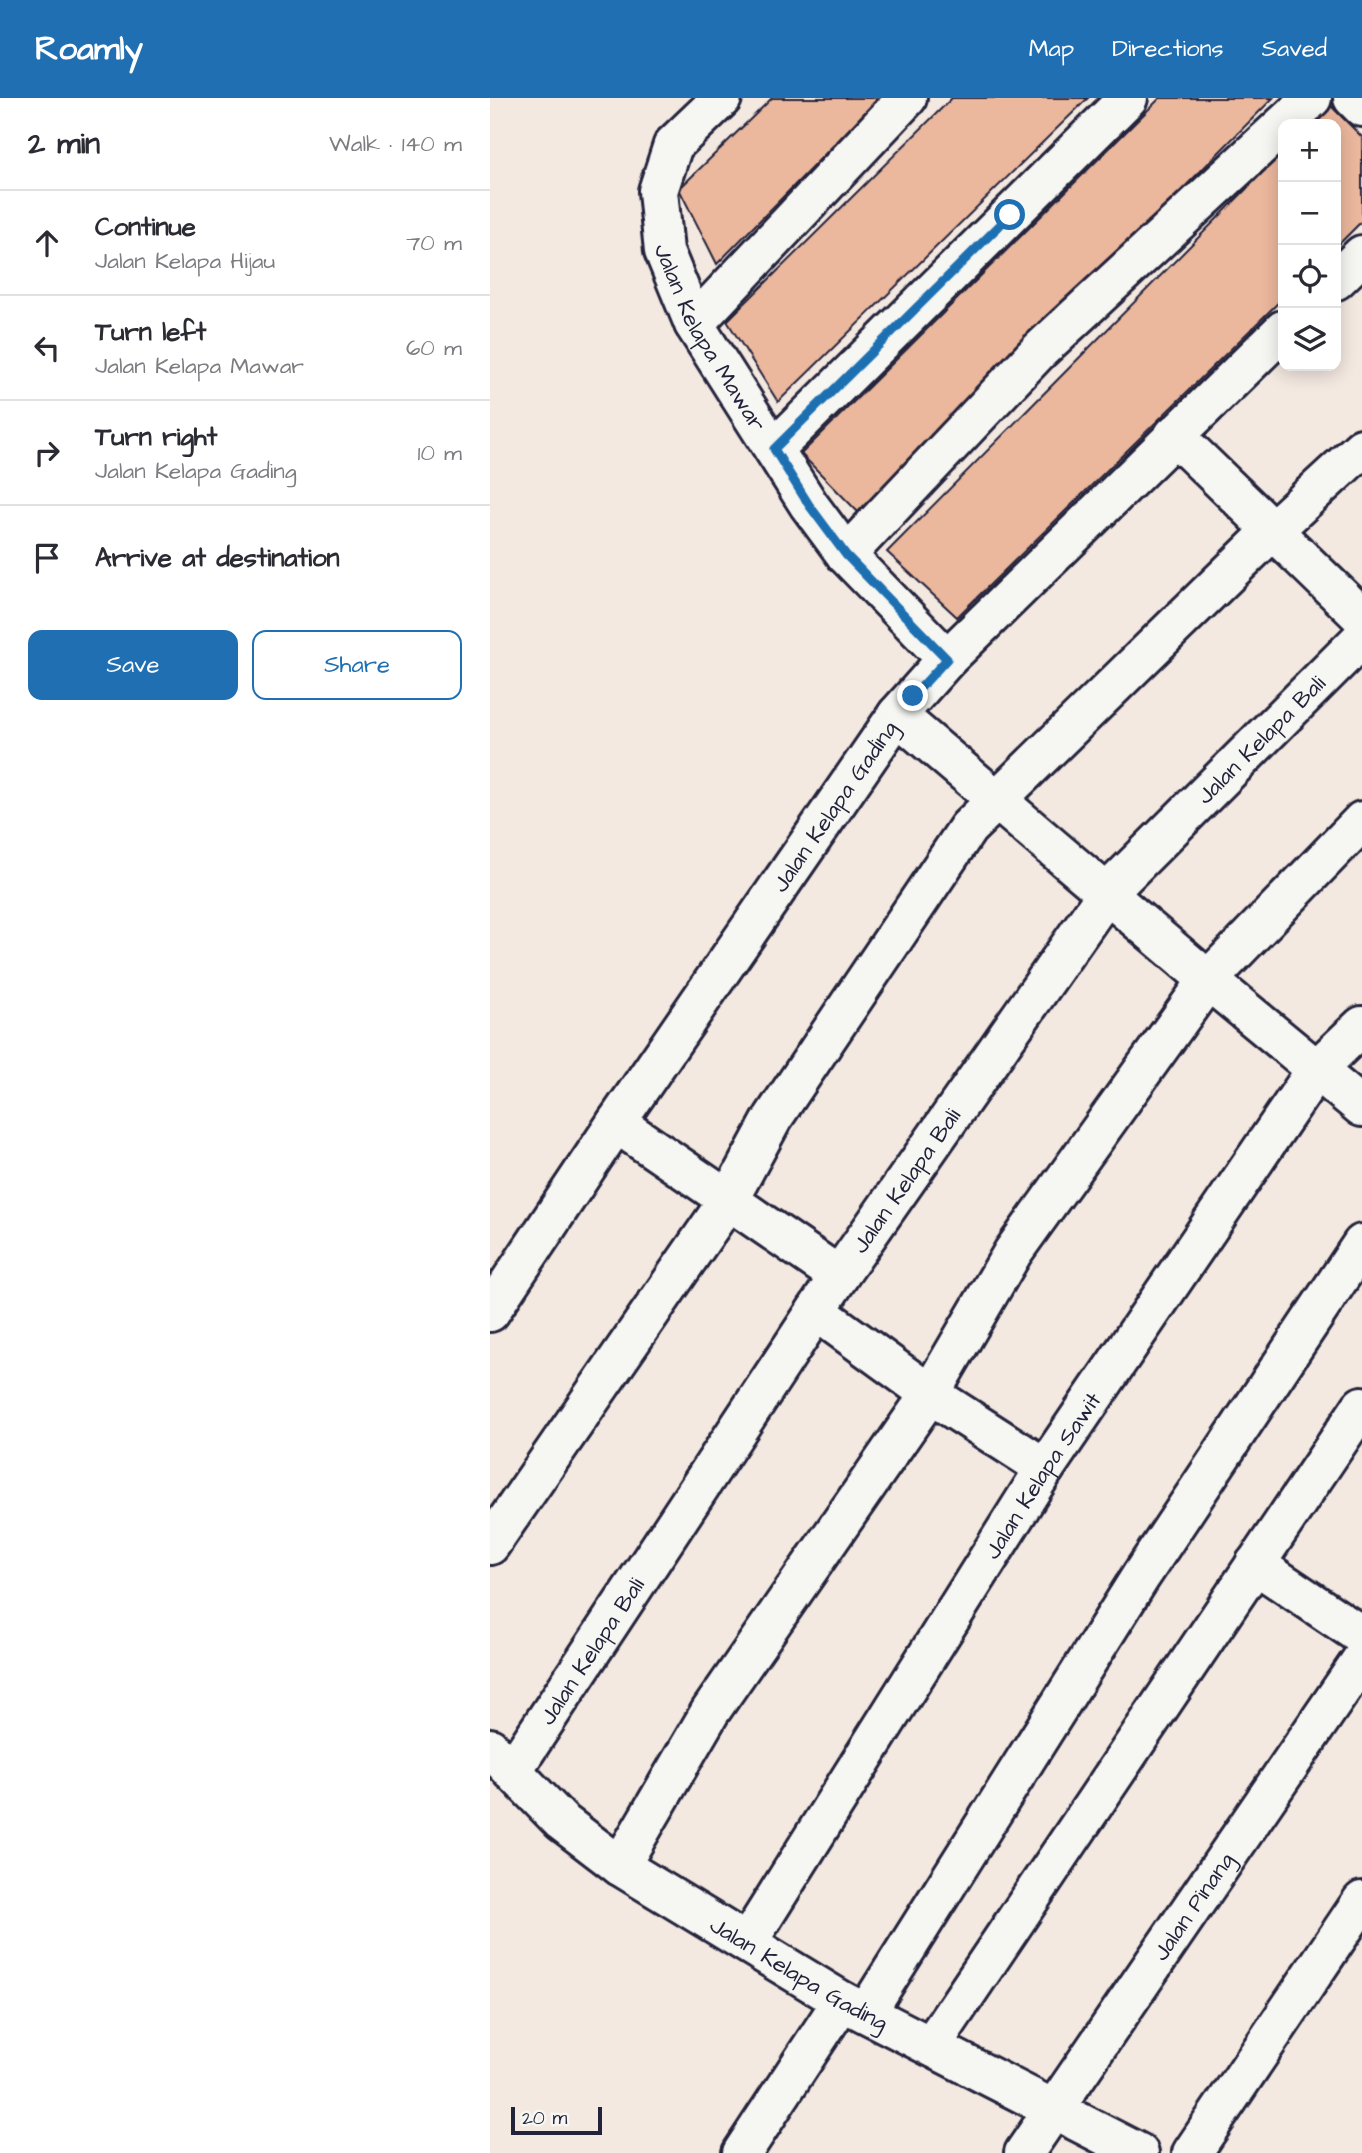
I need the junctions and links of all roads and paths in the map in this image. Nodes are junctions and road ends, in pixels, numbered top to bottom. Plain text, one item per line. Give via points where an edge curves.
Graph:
1 (722, 98) edge
2 (907, 98) edge
3 (1128, 98) edge
4 (1312, 98) edge
5 (1353, 98) edge
6 (1362, 107) edge
7 (1289, 119) edge
8 (1278, 129) edge
9 (1362, 255) edge
10 (1341, 275) edge
11 (694, 324) junction
12 (1278, 335) edge
13 (1174, 435) junction
14 (1362, 448) edge
15 (774, 449) junction
16 (1273, 530) junction
17 (846, 555) junction
18 (1362, 617) edge
19 (1362, 638) edge
20 (947, 659) junction
21 (897, 715) junction
22 (996, 800) junction
23 (1362, 821) edge
24 (1107, 893) junction
25 (1208, 980) junction
26 (1362, 1026) edge
27 (1316, 1070) junction
28 (1362, 1107) edge
29 (616, 1123) junction
30 (729, 1199) junction
31 (1362, 1244) edge
32 (839, 1276) junction
33 (816, 1311) junction
34 (490, 1312) edge
35 (930, 1394) junction
36 (1362, 1406) edge
37 (1045, 1468) junction
38 (490, 1545) edge
39 (1255, 1564) junction
40 (1362, 1636) edge
41 (1362, 1659) edge
42 (501, 1760) edge
43 (620, 1866) junction
44 (1362, 1902) edge
45 (747, 1943) junction
46 (854, 2007) junction
47 (931, 2046) junction
48 (1053, 2109) junction
49 (741, 2153) edge
50 (1024, 2153) edge
51 (1139, 2153) edge
52 (1192, 2153) edge

1 - 11 street, Jalan Kelapa Mawar via 673,145 659,191 664,251
2 - 11 street
3 - 15 street
4 - 7 street
5 - 6 street
8 - 17 street via 1039,351
9 - 10 street
11 - 15 street, Jalan Kelapa Mawar
12 - 13 street, Jalan Kelapa Gading
13 - 16 street
13 - 20 street, Jalan Kelapa Gading
14 - 16 street
15 - 17 street, Jalan Kelapa Mawar
16 - 18 street
16 - 22 street
17 - 20 street, Jalan Kelapa Mawar
19 - 24 street, Jalan Kelapa Bali
20 - 21 street, Jalan Kelapa Gading
21 - 22 street
21 - 29 street, Jalan Kelapa Gading
22 - 24 street
22 - 30 street via 968,828 773,1118
23 - 25 street
24 - 25 street
24 - 32 street, Jalan Kelapa Bali
25 - 27 street
25 - 35 street via 1013,1252
26 - 27 street, Jalan Kelapa Sawit
27 - 28 street
27 - 37 street, Jalan Kelapa Sawit
29 - 30 street
29 - 34 street, Jalan Kelapa Gading
30 - 32 street
30 - 38 street
31 - 46 street
32 - 33 street, Jalan Kelapa Bali
33 - 35 street
33 - 42 street, Jalan Kelapa Bali
35 - 37 street
35 - 43 street via 710,1712
36 - 39 street
37 - 45 street, Jalan Kelapa Sawit
39 - 40 street
39 - 47 street
41 - 48 street, Jalan Pinang
42 - 43 street, Jalan Kelapa Gading via 561,1821
43 - 45 street, Jalan Kelapa Gading
44 - 52 street
45 - 46 street, Jalan Kelapa Gading
46 - 47 street, Jalan Kelapa Gading
46 - 49 street
47 - 48 street, Jalan Kelapa Gading
48 - 50 street, Jalan Pinang
48 - 51 street, Jalan Kelapa Gading

